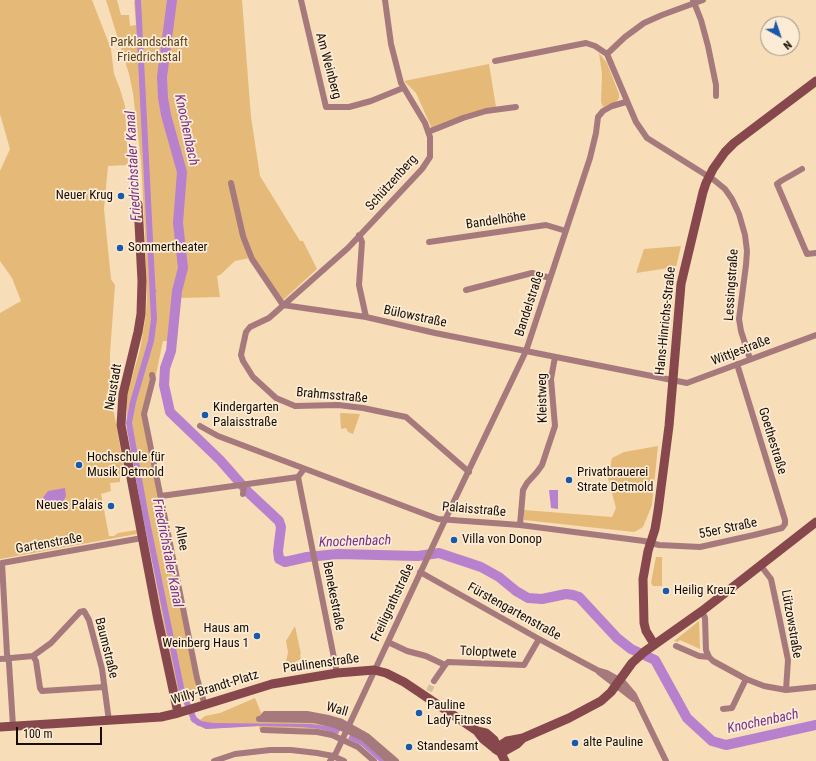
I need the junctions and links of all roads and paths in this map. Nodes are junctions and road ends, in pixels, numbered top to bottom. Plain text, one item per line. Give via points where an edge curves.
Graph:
1 (301, 0) edge
2 (385, 0) edge
3 (703, 0) edge
4 (693, 2) edge
5 (607, 54) junction
6 (495, 61) dead end
7 (816, 81) edge
8 (403, 88) junction
9 (716, 96) dead end
10 (626, 102) junction
11 (516, 107) dead end
12 (428, 132) junction
13 (802, 169) dead end
14 (708, 176) junction
15 (231, 183) dead end
16 (138, 204) dead end
17 (566, 231) junction
18 (359, 235) junction
19 (429, 242) dead end
20 (816, 253) edge
21 (550, 278) junction
22 (466, 290) dead end
23 (283, 305) junction
24 (366, 317) junction
25 (816, 335) edge
26 (526, 352) junction
27 (555, 357) junction
28 (750, 359) junction
29 (737, 364) junction
30 (152, 375) dead end
31 (673, 381) junction
32 (200, 426) dead end
33 (304, 469) junction
34 (468, 472) junction
35 (298, 477) junction
36 (244, 485) junction
37 (243, 494) dead end
38 (161, 496) junction
39 (445, 520) junction
40 (816, 522) edge
41 (785, 524) joint
42 (520, 526) junction
43 (142, 538) junction
44 (650, 543) junction
45 (761, 566) junction
46 (420, 572) junction
47 (702, 611) junction
48 (539, 639) junction
49 (388, 642) junction
50 (654, 644) junction
51 (676, 646) dead end
52 (33, 656) junction
53 (709, 657) junction
54 (0, 659) edge
55 (8, 659) junction
56 (445, 665) junction
57 (374, 670) junction
58 (337, 673) junction
59 (746, 679) junction
60 (434, 681) tunnel mouth
61 (618, 683) junction
62 (272, 684) joint
63 (104, 687) junction
64 (816, 687) edge
65 (786, 690) junction
66 (205, 706) junction
67 (723, 709) dead end
68 (186, 711) junction
69 (259, 719) dead end
70 (109, 721) junction
71 (13, 726) junction
72 (0, 727) edge
73 (263, 730) dead end
74 (345, 732) junction
75 (500, 752) edge
76 (332, 759) edge
77 (214, 761) edge
78 (344, 761) edge
79 (374, 761) edge
80 (389, 761) edge
81 (396, 761) edge
82 (666, 761) edge

1 - 8 street, Am Weinberg via 326,107 349,107
2 - 8 street, Schützenberg via 391,44
3 - 4 street
4 - 5 street via 644,23
4 - 9 street via 708,46
5 - 6 street via 586,43
5 - 10 street, Lessingstraße
7 - 14 main road, Hans-Hinrichs-Straße via 734,142
8 - 12 street, Schützenberg
10 - 14 street, Lessingstraße via 647,138
10 - 17 street, Bandelstraße via 607,108 598,117 590,158
11 - 12 street via 486,111
12 - 18 street, Schützenberg via 431,150 426,164
13 - 20 street via 777,184 807,254
14 - 28 street, Lessingstraße via 720,184 732,199 745,235 747,251 739,319
14 - 31 main road, Hans-Hinrichs-Straße via 681,284
15 - 23 street via 243,236 252,259
16 - 43 main road, Neustadt via 141,314 121,414
17 - 19 street, Bandelhöhe via 546,225
17 - 21 street, Bandelstraße
18 - 23 street, Schützenberg via 348,248
18 - 24 street via 362,242 359,285
21 - 22 street via 532,273
21 - 26 street, Bandelstraße
23 - 24 street, Bülowstraße
23 - 34 street, Brahmsstraße via 269,318 250,327 246,332 240,355 253,377 276,398 295,406 338,405 406,417
24 - 26 street, Bülowstraße
25 - 28 street, Wittjestraße
26 - 27 street, Bülowstraße
26 - 34 street, Bandelstraße
27 - 31 street, Bülowstraße
27 - 42 street, Kleistweg via 551,379 555,426 542,464 523,490
28 - 29 street, Wittjestraße
29 - 31 street, Wittjestraße via 687,383
29 - 41 street, Goethestraße
30 - 38 street, Allee via 144,414
31 - 44 main road, Hans-Hinrichs-Straße via 656,529
32 - 33 street, Palaisstraße via 218,436
33 - 35 street
33 - 39 street, Palaisstraße
34 - 39 street, Bandelstraße
35 - 36 street
35 - 58 street, Benekestraße
36 - 37 street
36 - 38 street
38 - 66 street, Allee
39 - 42 street, Palaisstraße
39 - 46 street, Freiligrathstraße
40 - 45 main road
41 - 44 street, 55er Straße via 782,528 700,547
42 - 44 street, Palaisstraße via 644,540
43 - 55 street, Gartenstraße via 2,563
43 - 68 main road, Neustadt via 157,615
44 - 50 main road, Hans-Hinrichs-Straße via 643,579 643,613 645,627
45 - 47 main road
45 - 65 street, Lützowstraße via 771,579 779,614 788,660
46 - 48 street, Fürstengartenstraße
46 - 49 street, Freiligrathstraße
47 - 50 main road
47 - 53 street
48 - 56 street, Toloptwete via 524,666 452,662
48 - 61 street, Fürstengartenstraße via 607,673
49 - 56 street, Toloptwete
49 - 57 street, Freiligrathstraße
50 - 61 main road via 640,654
51 - 53 street via 699,656
52 - 55 street, Baumstraße
52 - 63 street, Baumstraße via 42,691
52 - 63 street, Baumstraße via 51,643 80,612 84,611 96,646
53 - 59 street
54 - 55 street, Baumstraße
55 - 71 street, Gartenstraße
56 - 60 street, Toloptwete
57 - 58 main road, Paulinenstraße
57 - 74 street, Freiligrathstraße
57 - 75 main road, Paulinenstraße via 386,673 427,694 477,731 486,733
58 - 62 main road, Paulinenstraße
59 - 65 street
59 - 67 street via 732,708
61 - 75 main road via 606,697 587,709 523,738 510,740
61 - 82 street via 629,688
62 - 66 main road, Willy-Brandt-Platz
63 - 70 street, Baumstraße
64 - 65 street
66 - 68 main road, Willy-Brandt-Platz
68 - 70 main road, Willy-Brandt-Platz via 165,716
69 - 74 street, Wall via 265,714 307,714 328,718
70 - 71 main road, Willy-Brandt-Platz
71 - 72 main road, Willy-Brandt-Platz
73 - 74 street via 332,735
74 - 76 street, Freiligrathstraße
74 - 79 street
74 - 80 street, Wall via 363,738
74 - 81 street, Wall via 367,736
76 - 77 street via 291,750 270,750 239,754
76 - 78 street

